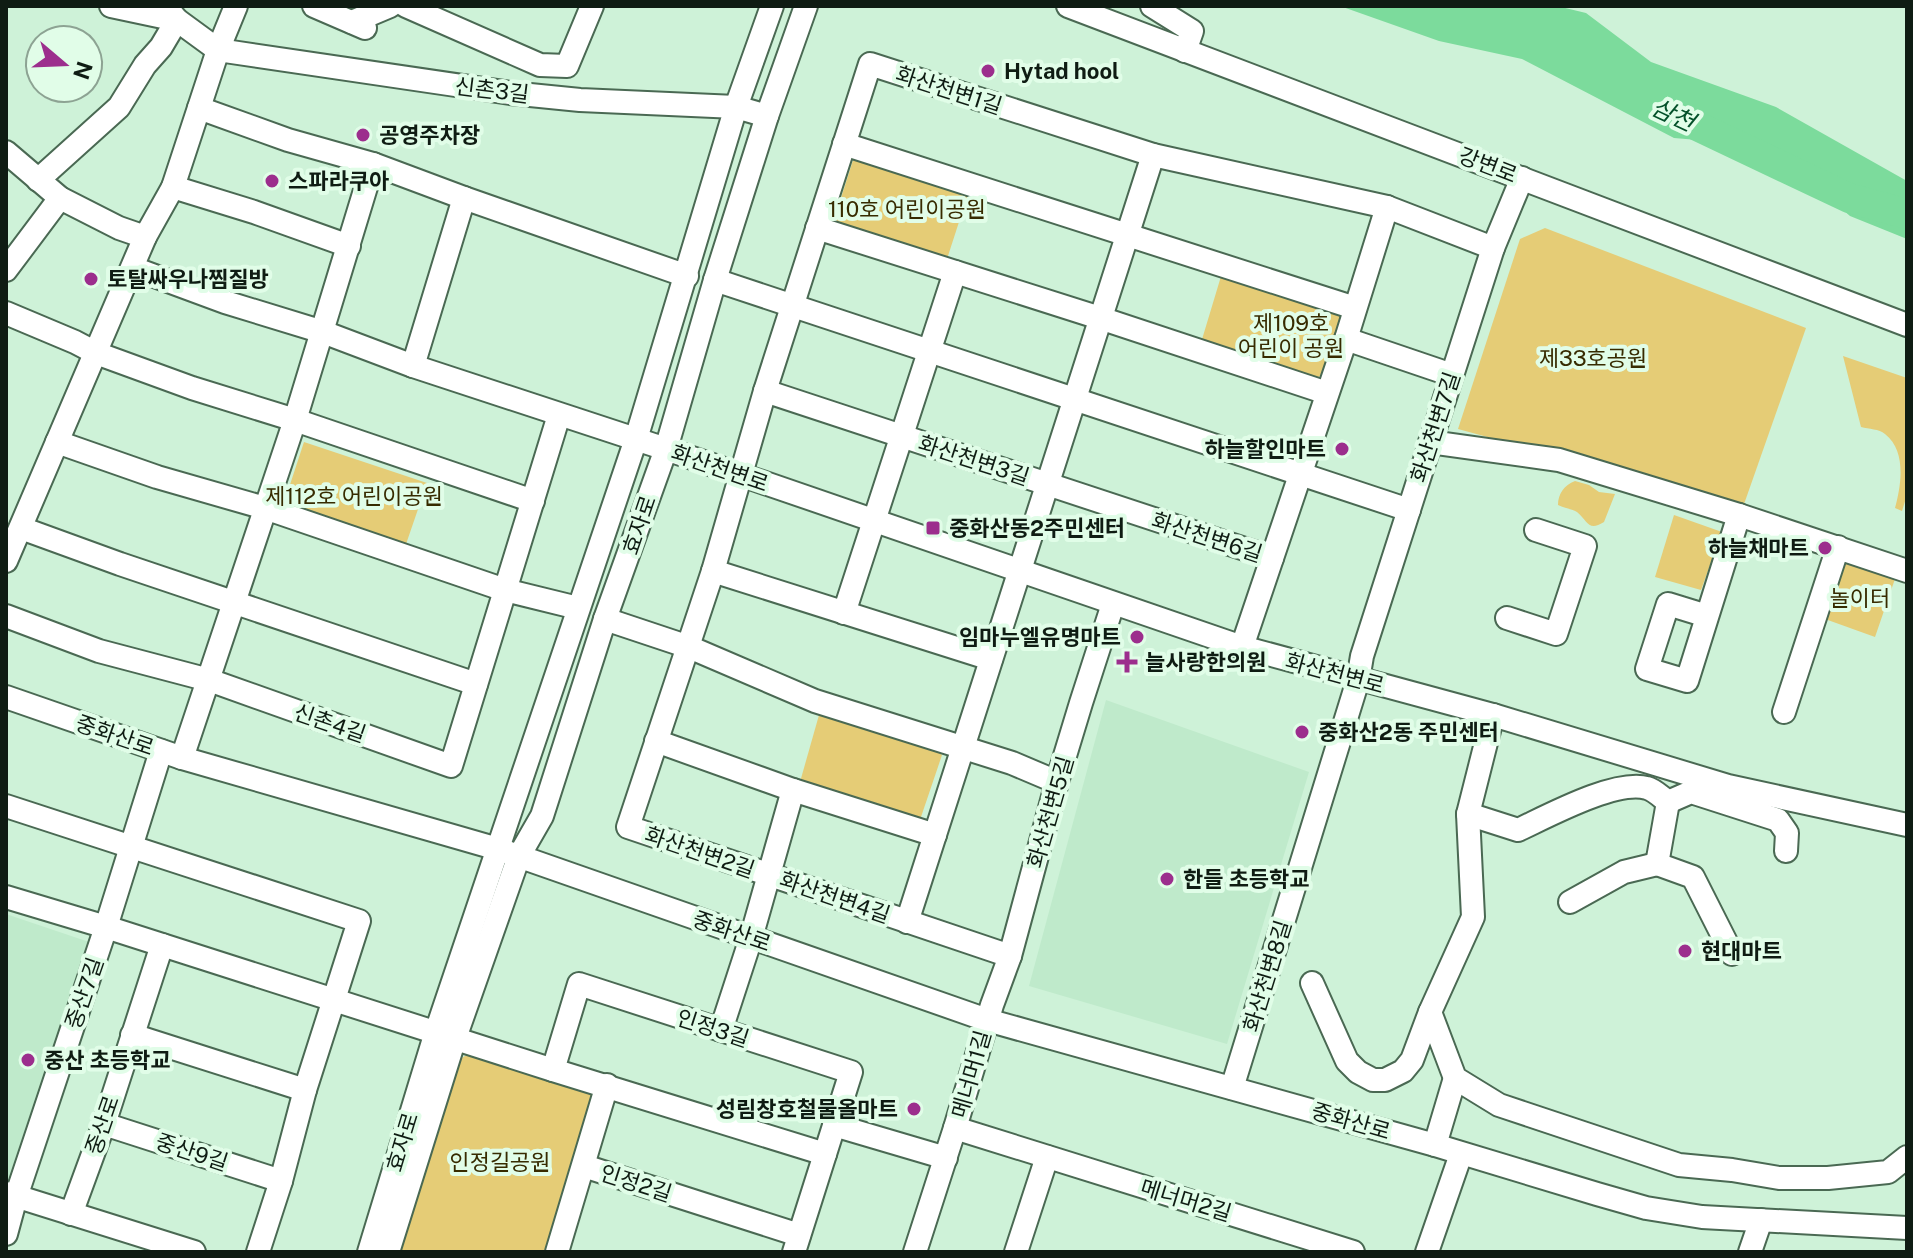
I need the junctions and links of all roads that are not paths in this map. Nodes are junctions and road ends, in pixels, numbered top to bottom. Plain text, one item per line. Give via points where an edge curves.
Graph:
1 (111, 6) edge
2 (236, 6) edge
3 (314, 6) edge
4 (390, 6) edge
5 (406, 6) edge
6 (592, 6) edge
7 (772, 6) edge
8 (806, 6) edge
9 (1068, 6) edge
10 (1152, 6) edge
11 (172, 13) edge
12 (442, 13) edge
13 (218, 50) junction
14 (1185, 51) junction
15 (736, 107) junction
16 (199, 108) junction
17 (767, 116) junction
18 (844, 144) junction
19 (6, 152) edge
20 (1153, 155) junction
21 (373, 164) junction
22 (1522, 178) junction
23 (38, 180) junction
24 (173, 187) junction
25 (60, 198) junction
26 (464, 198) junction
27 (1387, 207) junction
28 (817, 228) junction
29 (1127, 236) junction
30 (145, 237) junction
31 (349, 246) junction
32 (1493, 248) junction
33 (133, 268) junction
34 (6, 270) edge
35 (955, 272) junction
36 (687, 276) junction
37 (715, 280) junction
38 (793, 306) junction
39 (1355, 308) junction
40 (6, 313) edge
41 (1100, 318) junction
42 (1907, 325) edge
43 (323, 332) junction
44 (1346, 339) junction
45 (929, 352) junction
46 (96, 353) junction
47 (413, 366) junction
48 (1452, 375) junction
49 (765, 391) junction
50 (1327, 393) junction
51 (1074, 399) junction
52 (559, 415) junction
53 (295, 420) junction
54 (901, 436) junction
55 (636, 439) junction
56 (57, 442) junction
57 (1430, 442) junction
58 (666, 449) junction
59 (1300, 474) junction
60 (742, 476) junction
61 (1047, 484) junction
62 (533, 501) junction
63 (265, 508) junction
64 (1409, 510) junction
65 (1141, 515) joint
66 (1739, 515) junction
67 (874, 521) junction
68 (21, 528) junction
69 (1536, 530) dead end
70 (1838, 547) junction
71 (1272, 558) junction
72 (6, 561) edge
73 (1020, 570) junction
74 (713, 571) junction
75 (1907, 571) edge
76 (505, 590) junction
77 (235, 602) junction
78 (1113, 604) junction
79 (578, 608) junction
80 (844, 613) junction
81 (6, 616) edge
82 (1707, 616) dead end
83 (1507, 618) dead end
84 (605, 619) junction
85 (689, 647) junction
86 (1242, 647) junction
87 (991, 659) junction
88 (209, 680) junction
89 (1358, 680) junction
90 (476, 684) junction
91 (6, 697) edge
92 (1784, 712) dead end
93 (1493, 715) junction
94 (656, 741) junction
95 (963, 748) junction
96 (172, 755) junction
97 (1057, 782) junction
98 (793, 790) junction
99 (1668, 802) junction
100 (6, 806) edge
101 (1468, 814) junction
102 (1907, 825) edge
103 (935, 835) junction
104 (132, 847) junction
105 (1786, 851) dead end
106 (508, 853) junction
107 (1657, 864) junction
108 (768, 875) junction
109 (6, 897) edge
110 (1570, 902) dead end
111 (907, 922) junction
112 (106, 927) junction
113 (751, 938) junction
114 (162, 945) junction
115 (1732, 954) dead end
116 (1010, 956) junction
117 (1312, 983) dead end
118 (334, 1000) junction
119 (1430, 1012) junction
120 (987, 1020) junction
121 (721, 1030) junction
122 (132, 1035) junction
123 (446, 1035) junction
124 (553, 1070) junction
125 (1455, 1078) junction
126 (607, 1085) junction
127 (1232, 1088) junction
128 (305, 1090) junction
129 (104, 1124) junction
130 (834, 1125) junction
131 (955, 1128) junction
132 (1435, 1145) junction
133 (825, 1154) junction
134 (1461, 1154) junction
135 (1047, 1157) junction
136 (1907, 1157) edge
137 (946, 1158) junction
138 (584, 1166) junction
139 (281, 1181) junction
140 (11, 1195) edge
141 (689, 1200) joint
142 (71, 1214) junction
143 (1761, 1220) junction
144 (1907, 1228) edge
145 (6, 1234) edge
146 (797, 1243) edge
147 (1323, 1247) edge
148 (1021, 1251) edge
149 (194, 1252) edge
150 (258, 1252) edge
151 (369, 1252) edge
152 (388, 1252) edge
153 (557, 1252) edge
154 (915, 1252) edge
155 (1353, 1252) edge
156 (1427, 1252) edge
157 (1750, 1252) edge

1 - 11 street, 신촌3길
2 - 13 street
3 - 4 street via 358,25
5 - 12 street
6 - 12 street via 567,66 540,65
7 - 15 street, 효자로
8 - 17 street, 효자로
9 - 14 street, 강변로
10 - 14 street via 1192,31
11 - 13 street, 신촌3길
11 - 23 street via 161,47 119,107
13 - 15 street, 신촌3길 via 510,93
13 - 16 street
14 - 22 street, 강변로
15 - 17 street, 신촌3길
15 - 36 street, 효자로
16 - 21 street
16 - 24 street
17 - 37 street, 효자로
18 - 20 street, 화산천변1길 via 870,64
18 - 28 street, 화산천변1길
18 - 29 street
19 - 23 street
20 - 27 street
20 - 29 street, 화산천변3길
21 - 26 street
21 - 31 street
22 - 32 street, 화산천변7길
22 - 42 street, 강변로
23 - 25 street
24 - 30 street
24 - 31 street
25 - 30 street
25 - 34 street
26 - 36 street
26 - 47 street
27 - 32 street
27 - 39 street, 화산천변6길
28 - 35 street
28 - 38 street, 화산천변1길
29 - 39 street
29 - 41 street, 화산천변3길
30 - 33 street
31 - 43 street
32 - 48 street, 화산천변7길
33 - 43 street
33 - 46 street
35 - 41 street
35 - 45 street
36 - 55 street, 효자로
37 - 38 street
37 - 58 street, 효자로
38 - 45 street
38 - 49 street, 화산천변1길
39 - 44 street, 화산천변6길
40 - 46 street
41 - 50 street
41 - 51 street, 화산천변3길
43 - 47 street
43 - 53 street
44 - 48 street
44 - 50 street, 화산천변6길
45 - 51 street
45 - 54 street
46 - 53 street
46 - 56 street
47 - 52 street
48 - 57 street, 화산천변7길
49 - 54 street
49 - 60 street, 화산천변1길
50 - 59 street, 화산천변6길
51 - 59 street
51 - 61 street, 화산천변3길
52 - 55 street
52 - 62 street
53 - 62 street
53 - 63 street
54 - 61 street, 화산천변3길
54 - 67 street
55 - 58 street, 화산천변로
55 - 79 street, 효자로
56 - 63 street
56 - 68 street
57 - 64 street, 화산천변7길
57 - 66 street via 1559,460
58 - 60 street, 화산천변로
58 - 84 street, 효자로
59 - 64 street
59 - 71 street, 화산천변6길
60 - 67 street, 화산천변로
60 - 74 street, 화산천변2길
61 - 65 street, 화산천변3길
61 - 73 street, 화산천변3길
62 - 76 street
63 - 76 street
63 - 77 street
64 - 89 street, 화산천변7길
65 - 71 street, 화산천변6길
66 - 70 street
66 - 82 street
67 - 73 street, 화산천변로
67 - 80 street
68 - 72 street
68 - 77 street
69 - 83 street via 1585,546 1566,605 1556,634
70 - 75 street
70 - 92 street
71 - 86 street, 화산천변6길
73 - 78 street, 화산천변로
73 - 87 street, 화산천변4길
74 - 80 street
74 - 85 street, 화산천변2길
76 - 79 street
76 - 90 street
77 - 88 street
77 - 90 street
78 - 86 street, 화산천변로
78 - 97 street, 화산천변5길
79 - 106 street, 효자로
80 - 87 street
81 - 88 street, 신촌4길 via 99,651
84 - 85 street
84 - 106 street, 효자로 via 542,816
85 - 94 street, 화산천변2길
85 - 95 street via 815,701
86 - 89 street, 화산천변로
87 - 95 street, 화산천변4길
88 - 90 street, 신촌4길 via 451,766
88 - 96 street
89 - 93 street, 화산천변로
89 - 127 street, 화산천변8길
91 - 96 street, 중화산로
93 - 101 street
93 - 102 street, 화산천변로 via 1728,786
94 - 98 street
94 - 108 street, 화산천변2길 via 628,827
95 - 97 street
95 - 103 street, 화산천변4길
96 - 104 street, 중산7길
96 - 106 street, 중화산로
97 - 116 street, 화산천변5길
98 - 103 street
98 - 108 street
99 - 101 street via 1649,789 1609,790 1518,830
99 - 105 street via 1691,792 1778,820 1787,833
99 - 107 street
100 - 104 street
101 - 119 street via 1473,917
103 - 111 street, 화산천변4길
104 - 112 street, 중산7길
104 - 118 street via 359,921
106 - 113 street, 중화산로
106 - 123 street, 효자로
107 - 110 street via 1624,872
107 - 115 street via 1693,877
108 - 111 street, 화산천변4길
108 - 113 street
109 - 112 street
111 - 116 street
112 - 114 street, 중산7길
112 - 140 street, 중산7길
113 - 120 street, 중화산로
113 - 121 street
114 - 118 street, 중산7길
114 - 122 street, 중산로
116 - 120 street, 화산천변5길
117 - 119 street via 1347,1061 1373,1080 1403,1071
118 - 123 street, 중산7길
118 - 128 street
119 - 125 street
120 - 127 street, 중화산로
120 - 131 street, 메너머1길
121 - 124 street, 인정3길 via 579,984
121 - 130 street, 인정3길 via 851,1072
122 - 128 street
122 - 129 street, 중산로
123 - 124 street
123 - 151 street, 효자로
123 - 152 street, 효자로
124 - 126 street
125 - 132 street
125 - 136 street via 1499,1105 1679,1165 1779,1178 1828,1178 1888,1172
126 - 133 street
126 - 138 street, 인정2길
127 - 132 street, 중화산로
128 - 139 street
129 - 139 street, 중산9길
129 - 142 street, 중산로
130 - 133 street, 인정3길
130 - 137 street
131 - 135 street, 메너머1길
131 - 137 street, 메너머1길
132 - 134 street, 중화산로
133 - 146 street, 인정3길
134 - 143 street, 중화산로 via 1646,1208
134 - 156 street
135 - 147 street, 메너머2길
135 - 148 street
137 - 154 street, 메너머1길
138 - 141 street, 인정2길
138 - 153 street, 인정2길
139 - 150 street
140 - 142 street
140 - 145 street, 중산7길
141 - 146 street, 인정3길
142 - 149 street
143 - 144 street, 중화산로
143 - 157 street
147 - 155 street, 메너머2길

